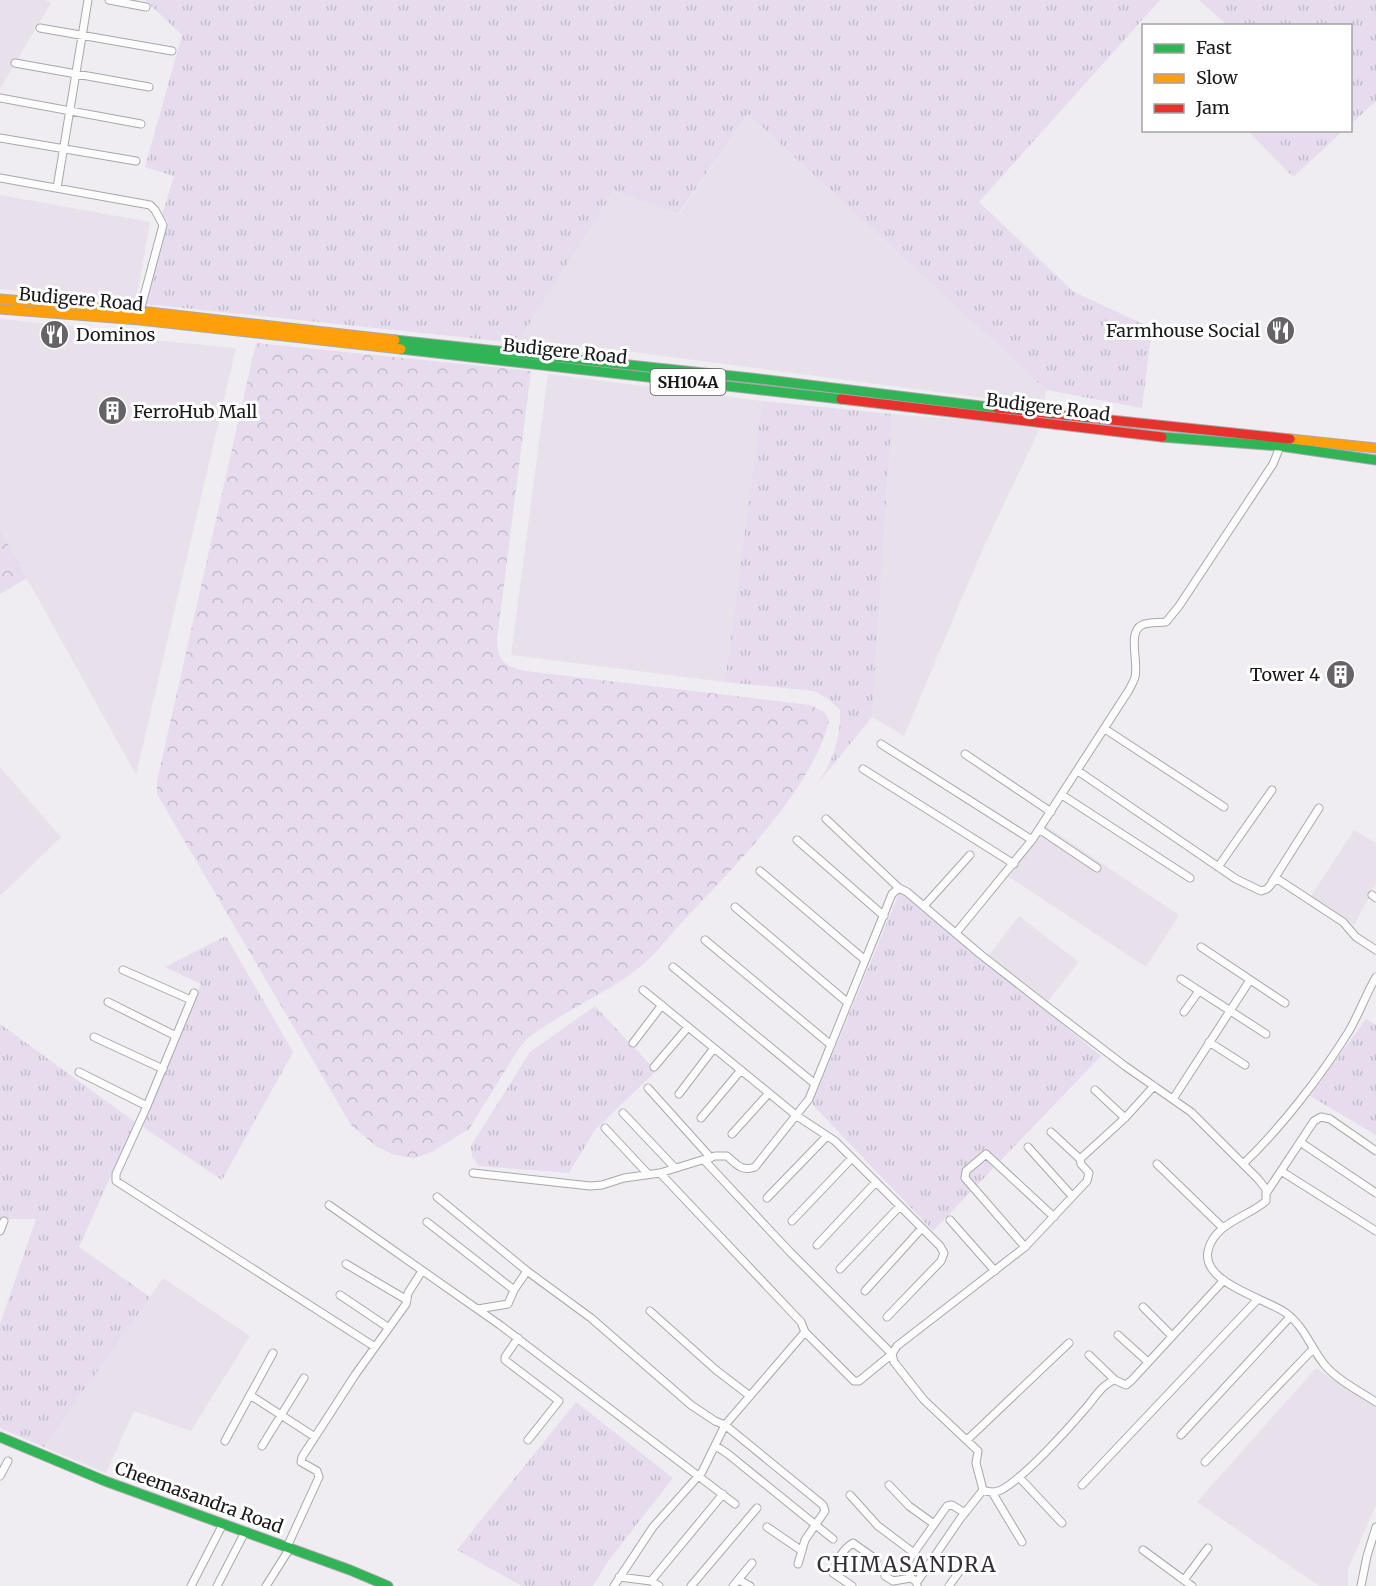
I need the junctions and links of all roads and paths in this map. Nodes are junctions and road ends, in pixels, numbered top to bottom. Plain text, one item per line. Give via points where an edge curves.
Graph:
1 (88, 0) edge
2 (109, 0) edge
3 (146, 7) dead end
4 (40, 28) dead end
5 (82, 35) junction
6 (172, 51) dead end
7 (15, 63) dead end
8 (76, 74) junction
9 (149, 87) dead end
10 (0, 98) edge
11 (69, 111) junction
12 (141, 124) dead end
13 (0, 138) edge
14 (63, 148) junction
15 (136, 161) dead end
16 (0, 178) edge
17 (57, 188) junction
18 (0, 298) edge
19 (0, 309) edge
20 (140, 311) junction
21 (1281, 442) junction
22 (1376, 448) edge
23 (1376, 460) edge
24 (1105, 729) junction
25 (881, 744) dead end
26 (965, 754) dead end
27 (863, 769) dead end
28 (1078, 771) junction
29 (1272, 790) dead end
30 (1062, 795) junction
31 (1224, 807) dead end
32 (1319, 808) dead end
33 (1051, 812) junction
34 (826, 819) dead end
35 (1039, 829) junction
36 (797, 840) dead end
37 (1032, 840) junction
38 (970, 855) dead end
39 (1014, 864) junction
40 (1218, 867) junction
41 (1097, 868) dead end
42 (760, 871) dead end
43 (1190, 878) dead end
44 (1270, 885) junction
45 (899, 888) junction
46 (924, 906) junction
47 (735, 907) dead end
48 (884, 916) junction
49 (956, 933) junction
50 (705, 940) dead end
51 (1201, 947) dead end
52 (1376, 950) edge
53 (865, 960) junction
54 (673, 967) dead end
55 (123, 970) dead end
56 (1376, 977) edge
57 (1181, 979) dead end
58 (1250, 980) junction
59 (643, 990) dead end
60 (1199, 991) junction
61 (108, 1002) dead end
62 (848, 1002) junction
63 (1285, 1003) dead end
64 (662, 1005) junction
65 (1230, 1011) junction
66 (1184, 1012) dead end
67 (688, 1027) junction
68 (1266, 1034) dead end
69 (176, 1036) junction
70 (94, 1037) dead end
71 (1209, 1042) junction
72 (633, 1043) dead end
73 (831, 1045) junction
74 (714, 1048) junction
75 (1245, 1065) dead end
76 (654, 1066) dead end
77 (163, 1069) junction
78 (741, 1070) junction
79 (79, 1072) dead end
80 (815, 1084) junction
81 (1154, 1086) junction
82 (648, 1088) dead end
83 (1095, 1090) dead end
84 (769, 1093) junction
85 (679, 1094) dead end
86 (1173, 1099) junction
87 (147, 1106) junction
88 (623, 1113) dead end
89 (797, 1116) junction
90 (701, 1118) dead end
91 (1125, 1118) junction
92 (605, 1128) dead end
93 (1051, 1132) dead end
94 (732, 1134) dead end
95 (827, 1136) junction
96 (1300, 1142) junction
97 (1028, 1148) dead end
98 (1376, 1151) edge
99 (852, 1158) junction
100 (707, 1159) junction
101 (1080, 1159) junction
102 (1156, 1164) dead end
103 (1243, 1164) junction
104 (675, 1168) junction
105 (1281, 1171) junction
106 (473, 1173) dead end
107 (660, 1173) junction
108 (648, 1174) junction
109 (876, 1182) junction
110 (1267, 1192) junction
111 (1376, 1193) edge
112 (1072, 1196) junction
113 (437, 1197) dead end
114 (766, 1198) dead end
115 (329, 1205) dead end
116 (900, 1206) junction
117 (1054, 1217) junction
118 (950, 1220) dead end
119 (4, 1221) dead end
120 (792, 1221) dead end
121 (427, 1222) dead end
122 (922, 1228) junction
123 (1223, 1228) junction
124 (0, 1231) edge
125 (1376, 1231) edge
126 (817, 1245) dead end
127 (1025, 1247) junction
128 (346, 1264) dead end
129 (840, 1269) dead end
130 (422, 1271) junction
131 (527, 1271) junction
132 (995, 1271) junction
133 (1224, 1280) junction
134 (514, 1290) junction
135 (865, 1291) dead end
136 (340, 1295) dead end
137 (1258, 1299) junction
138 (407, 1300) junction
139 (1143, 1307) dead end
140 (478, 1309) junction
141 (650, 1311) dead end
142 (887, 1317) dead end
143 (1290, 1317) junction
144 (389, 1328) junction
145 (805, 1332) junction
146 (1118, 1335) dead end
147 (1172, 1336) junction
148 (518, 1338) junction
149 (1069, 1343) dead end
150 (375, 1347) junction
151 (1313, 1348) junction
152 (273, 1353) dead end
153 (892, 1354) junction
154 (1089, 1355) dead end
155 (1148, 1362) junction
156 (304, 1378) dead end
157 (1114, 1380) junction
158 (250, 1395) junction
159 (750, 1396) junction
160 (1376, 1402) edge
161 (281, 1414) junction
162 (725, 1425) junction
163 (1181, 1435) dead end
164 (0, 1437) edge
165 (315, 1437) junction
166 (528, 1440) dead end
167 (967, 1440) junction
168 (225, 1441) dead end
169 (262, 1446) dead end
170 (716, 1446) junction
171 (8, 1461) dead end
172 (1205, 1462) dead end
173 (699, 1475) junction
174 (0, 1476) edge
175 (1019, 1477) junction
176 (889, 1485) dead end
177 (1082, 1485) dead end
178 (983, 1490) junction
179 (992, 1492) junction
180 (723, 1494) junction
181 (850, 1495) dead end
182 (735, 1504) dead end
183 (757, 1508) dead end
184 (964, 1513) junction
185 (1062, 1523) dead end
186 (223, 1524) junction
187 (934, 1524) junction
188 (816, 1525) junction
189 (767, 1527) dead end
190 (1376, 1527) edge
191 (245, 1532) junction
192 (833, 1539) dead end
193 (1022, 1542) dead end
194 (288, 1547) junction
195 (1208, 1548) dead end
196 (1143, 1550) dead end
197 (802, 1551) junction
198 (914, 1552) junction
199 (877, 1560) dead end
200 (752, 1563) dead end
201 (798, 1564) dead end
202 (964, 1565) dead end
203 (885, 1576) dead end
204 (619, 1577) junction
205 (1184, 1580) junction
206 (651, 1581) junction
207 (915, 1582) edge
208 (736, 1583) edge
209 (191, 1586) edge
210 (217, 1586) edge
211 (266, 1586) edge
212 (388, 1586) edge
213 (614, 1586) edge
214 (659, 1586) edge
215 (691, 1586) edge
216 (750, 1586) edge
217 (852, 1586) edge
218 (949, 1586) edge
219 (1192, 1586) edge
220 (1361, 1586) edge

1 - 5 street
2 - 3 street
4 - 5 street
5 - 6 street
5 - 8 street
7 - 8 street
8 - 9 street
8 - 11 street
10 - 11 street
11 - 12 street
11 - 14 street
13 - 14 street
14 - 15 street
14 - 17 street
16 - 17 street
17 - 20 street via 150,205 155,210 163,225
18 - 20 main road, Budigere Road / SH104A
19 - 21 main road, Budigere Road / SH104A via 140,320 1155,436
20 - 21 main road, Budigere Road / SH104A via 751,378
21 - 22 main road, Budigere Road / SH104A
21 - 23 main road, Budigere Road / SH104A
21 - 24 street via 1273,464 1179,606 1166,622 1142,625 1136,630 1136,676
24 - 28 street
24 - 31 street
25 - 37 street
26 - 33 street
27 - 39 street
28 - 30 street
28 - 40 street
29 - 40 street
30 - 33 street
30 - 43 street
32 - 44 street
33 - 35 street
34 - 45 street
35 - 37 street
35 - 41 street
36 - 48 street
37 - 39 street
38 - 46 street
39 - 49 street
40 - 44 street via 1257,891
42 - 53 street
44 - 52 street via 1277,880 1289,886
45 - 46 street
45 - 48 street via 892,894
46 - 49 street
47 - 62 street
48 - 53 street
49 - 81 street
50 - 73 street
51 - 58 street
53 - 62 street
54 - 80 street
55 - 69 street via 193,997
56 - 103 street via 1342,1041 1297,1102
57 - 60 street
58 - 63 street
58 - 65 street
59 - 64 street
60 - 65 street
60 - 66 street
61 - 69 street
62 - 73 street
64 - 67 street
64 - 72 street
65 - 68 street
65 - 71 street
67 - 74 street
67 - 76 street
69 - 77 street
70 - 77 street
71 - 75 street
71 - 86 street
73 - 80 street
74 - 78 street
74 - 85 street
77 - 87 street
78 - 84 street
78 - 90 street
79 - 87 street
80 - 89 street
81 - 86 street
81 - 91 street
82 - 100 street
83 - 91 street
84 - 89 street
84 - 94 street
86 - 103 street
87 - 150 street via 116,1181
88 - 104 street
89 - 95 street
89 - 100 street via 754,1167 741,1169 727,1156
91 - 101 street
92 - 108 street
93 - 101 street
95 - 99 street
95 - 114 street
96 - 98 street via 1321,1117 1330,1119
96 - 105 street
96 - 111 street
97 - 112 street
99 - 109 street
99 - 120 street
100 - 104 street
100 - 153 street via 790,1252
101 - 112 street via 1090,1176
102 - 123 street
103 - 110 street
104 - 107 street
105 - 110 street
105 - 125 street
106 - 108 street via 590,1186
107 - 108 street
107 - 145 street via 801,1322
109 - 116 street
109 - 126 street
110 - 123 street via 1264,1203
112 - 117 street
113 - 131 street
115 - 130 street
116 - 122 street
116 - 129 street
117 - 127 street
117 - 127 street via 986,1154 966,1171 965,1178
118 - 132 street
119 - 124 street
121 - 134 street
122 - 135 street
122 - 142 street via 940,1246 944,1253 941,1261
123 - 133 street via 1208,1256
127 - 132 street
128 - 138 street
130 - 138 street
130 - 140 street
131 - 134 street
131 - 162 street via 591,1318 691,1405
132 - 153 street via 897,1346
133 - 137 street
133 - 147 street
134 - 140 street via 508,1304
136 - 144 street
137 - 143 street
137 - 177 street
138 - 144 street
139 - 147 street
140 - 148 street
141 - 159 street
143 - 151 street
143 - 163 street
144 - 150 street
145 - 153 street via 855,1381
145 - 159 street
146 - 155 street
147 - 155 street
148 - 166 street via 505,1360 559,1401
148 - 173 street
149 - 167 street
150 - 165 street
151 - 160 street via 1328,1368
151 - 172 street
152 - 158 street
153 - 167 street via 924,1400
154 - 157 street
155 - 157 street via 1126,1385
156 - 161 street
157 - 175 street
158 - 161 street
158 - 168 street
159 - 162 street
161 - 165 street
161 - 169 street
162 - 170 street
162 - 188 street via 823,1505 825,1511
164 - 186 main road, Cheemasandra Road
165 - 194 street via 301,1462 319,1477
167 - 178 street via 978,1451 976,1463
170 - 173 street
170 - 188 street
171 - 174 street
173 - 180 street
173 - 204 street via 653,1527
175 - 179 street
175 - 185 street
176 - 187 street
178 - 179 street
178 - 184 street
179 - 193 street
180 - 182 street
180 - 206 street
181 - 198 street via 878,1526
183 - 215 street
184 - 187 street via 950,1504
184 - 207 street
186 - 191 main road, Cheemasandra Road
186 - 209 street
187 - 198 street
188 - 192 street
188 - 197 street
189 - 197 street
190 - 220 street
191 - 194 main road, Cheemasandra Road
191 - 210 street
194 - 211 street
194 - 212 main road, Cheemasandra Road
195 - 205 street
196 - 205 street
197 - 201 street
198 - 207 street via 906,1564
199 - 217 street via 853,1543 849,1545 833,1573
200 - 208 street
202 - 218 street
203 - 207 street via 893,1581
204 - 206 street
204 - 213 street
205 - 219 street
206 - 214 street
208 - 216 street

